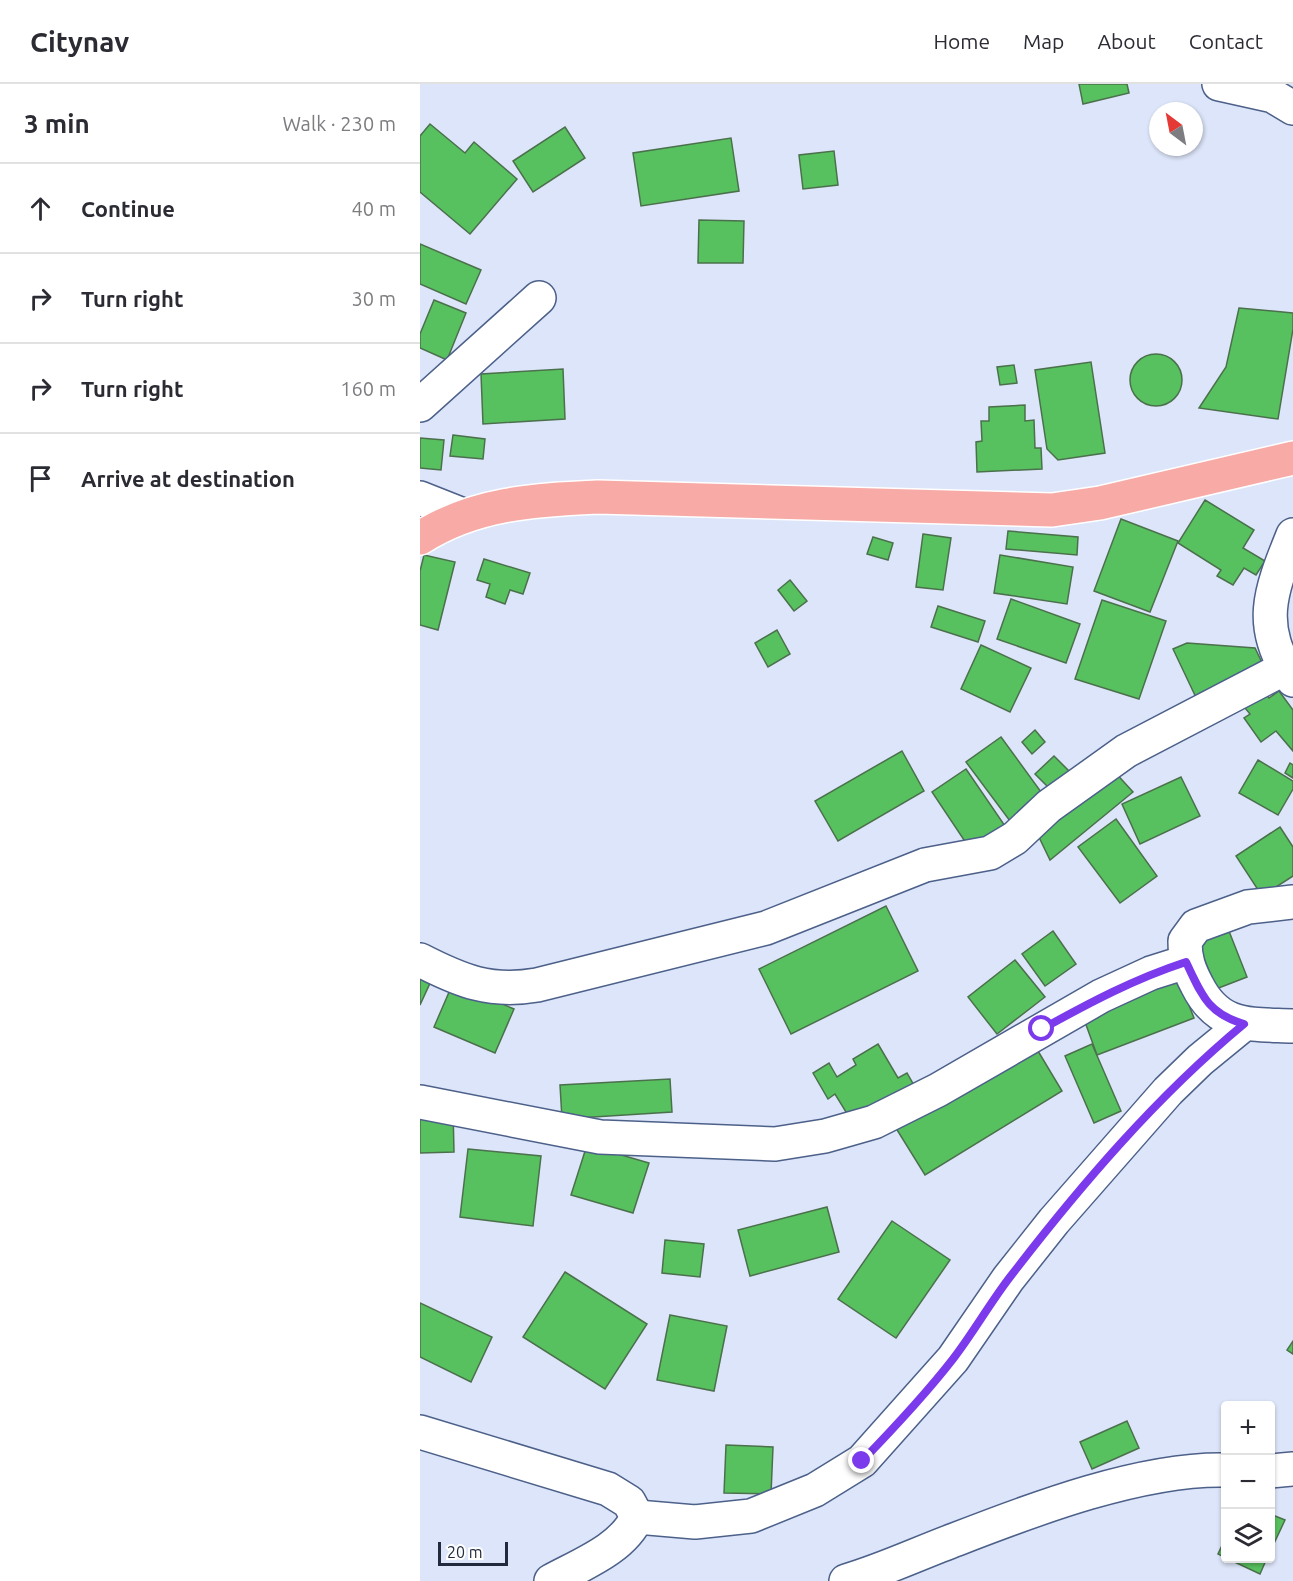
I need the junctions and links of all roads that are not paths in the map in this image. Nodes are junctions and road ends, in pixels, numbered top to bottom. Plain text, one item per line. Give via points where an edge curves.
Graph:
1 (1219, 84) edge
2 (1293, 108) edge
3 (539, 298) dead end
4 (420, 405) edge
5 (1293, 458) edge
6 (420, 498) edge
7 (463, 515) junction
8 (1293, 535) edge
9 (420, 537) edge
10 (1289, 674) edge
11 (1293, 902) edge
12 (420, 960) edge
13 (1186, 962) junction
14 (1244, 1024) junction
15 (1293, 1026) edge
16 (420, 1102) edge
17 (420, 1432) edge
18 (1293, 1469) edge
19 (1221, 1471) edge
20 (1275, 1471) edge
21 (637, 1517) junction
22 (551, 1581) edge
23 (846, 1581) edge

1 - 2 street via 1273,96
3 - 4 street
5 - 7 main road via 1100,503 1052,510 598,497 534,500
6 - 7 street
7 - 9 main road
8 - 10 street via 1270,607 1269,633
10 - 12 street via 1126,751 990,853 925,865 766,928 503,989 452,976
11 - 13 street via 1248,907 1196,926 1185,941
13 - 14 street via 1206,1003 1223,1018
13 - 16 street via 1101,996 938,1090 874,1122 825,1136 776,1144 600,1137
14 - 15 street
14 - 21 street via 1168,1091 1008,1279 953,1359 862,1461 815,1490 751,1516 695,1522
17 - 21 street via 608,1489 629,1502
18 - 20 street
19 - 23 street via 1149,1478 1066,1499
21 - 22 street via 630,1533

